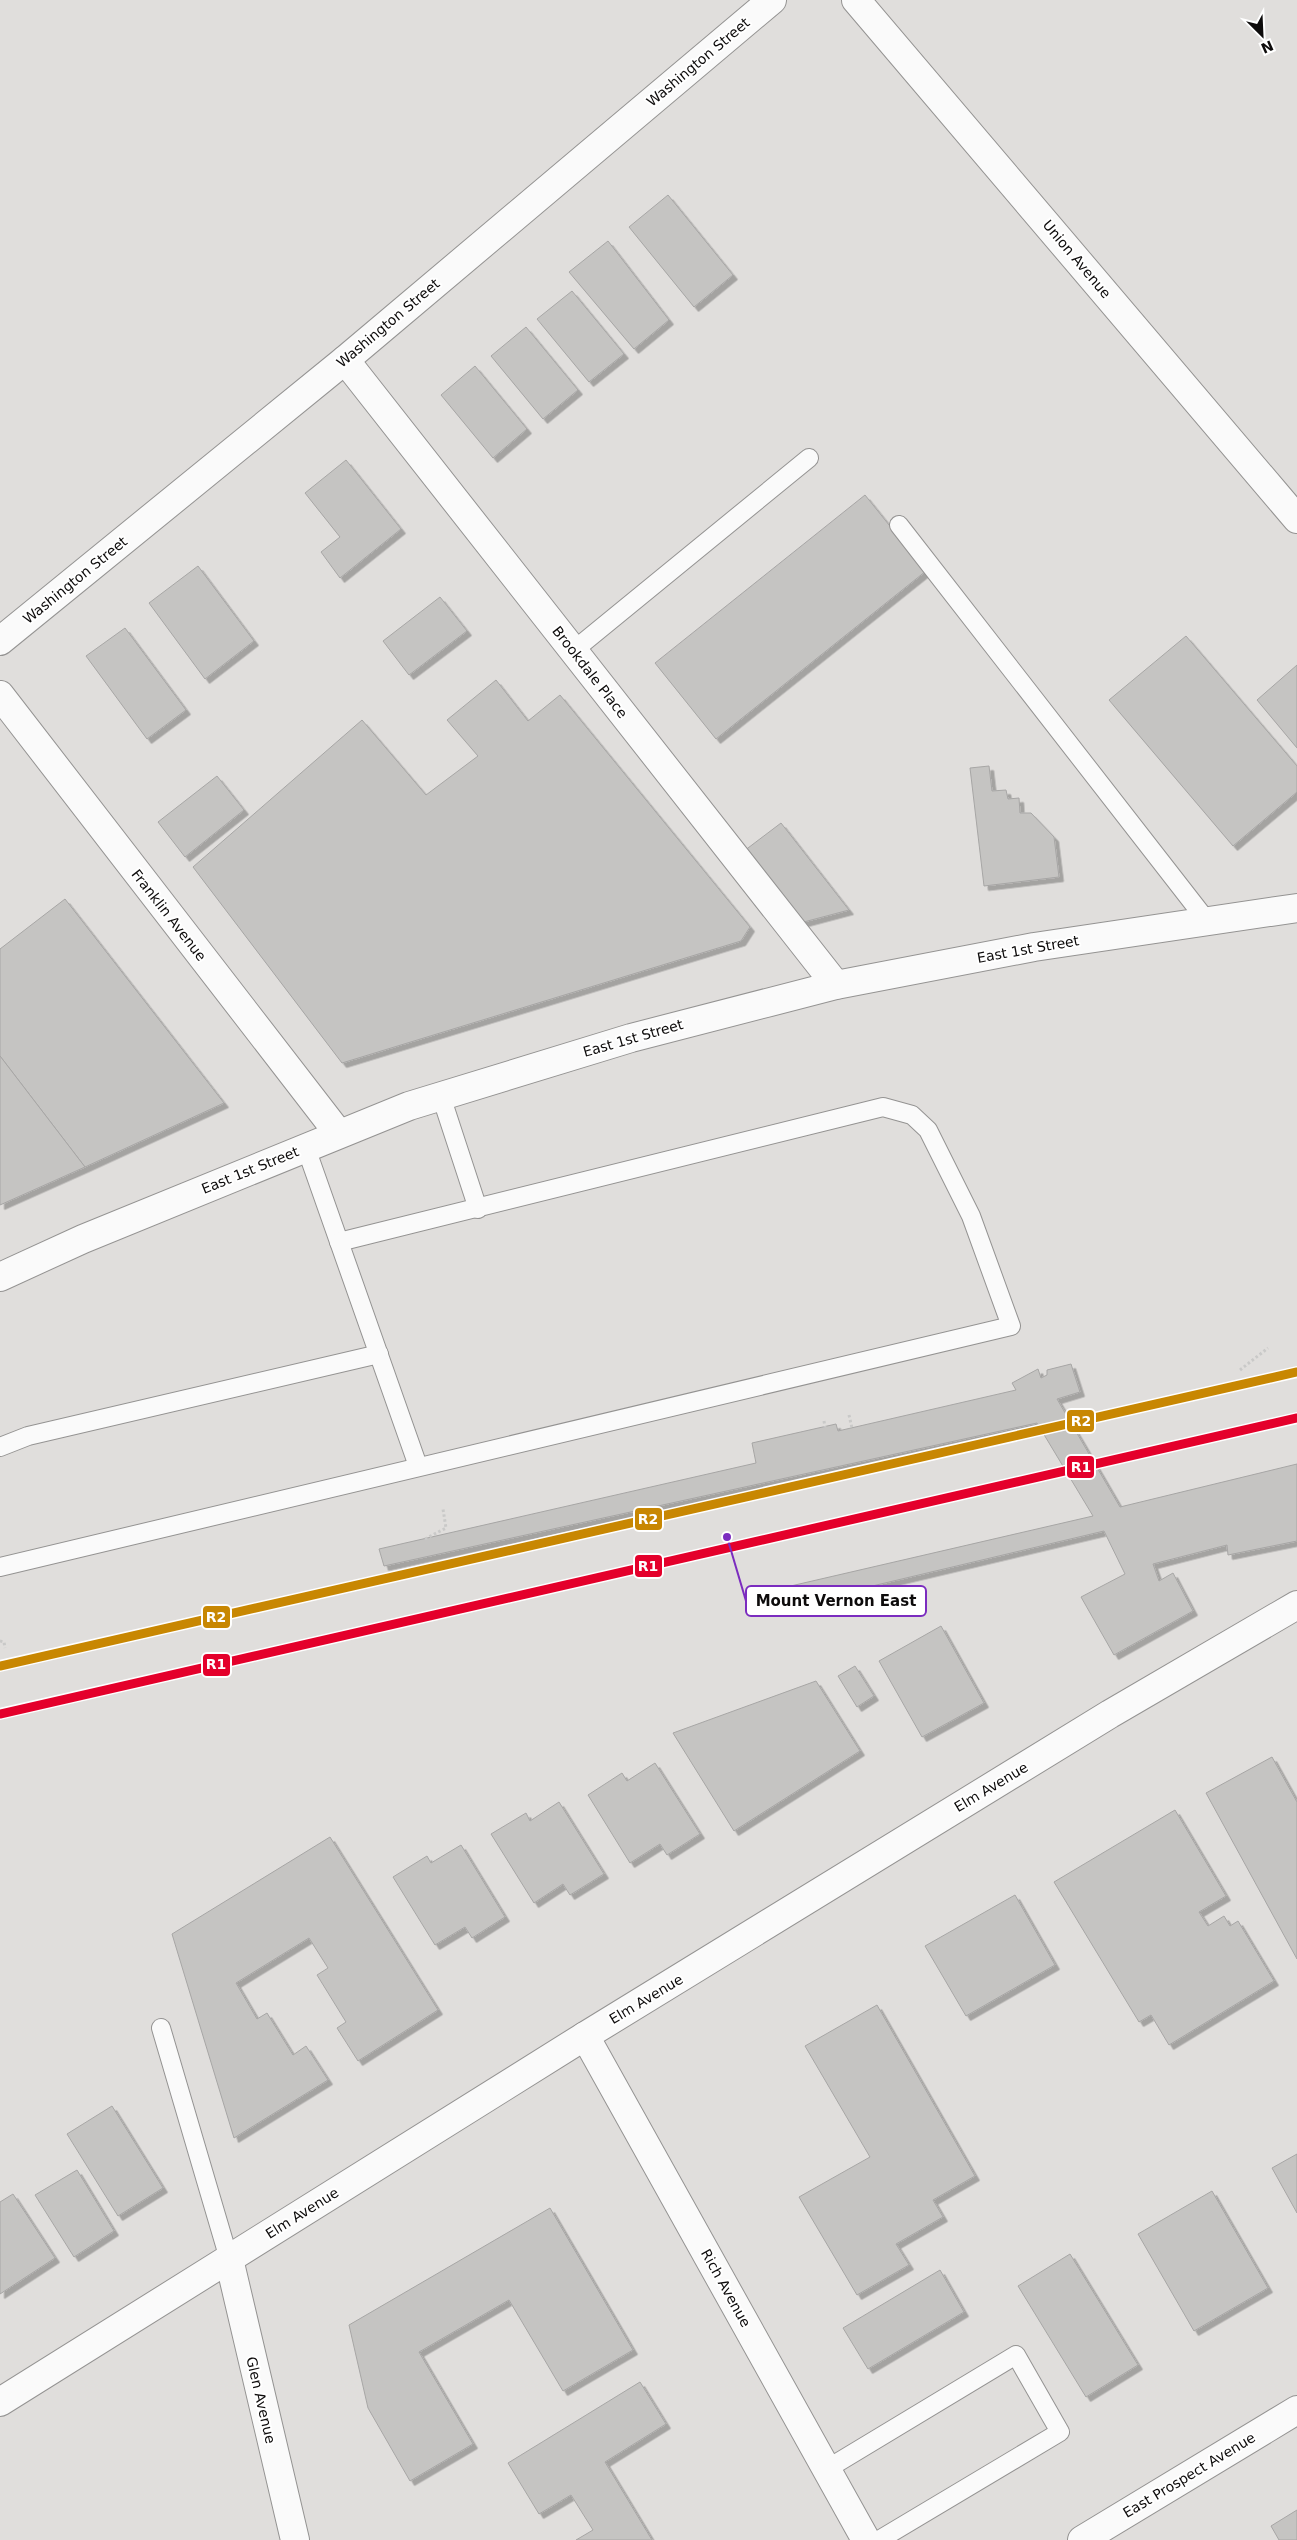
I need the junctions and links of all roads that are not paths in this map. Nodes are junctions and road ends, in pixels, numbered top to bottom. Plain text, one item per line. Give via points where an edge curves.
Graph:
1 (772, 0) edge
2 (856, 0) edge
3 (345, 360) junction
4 (809, 458) dead end
5 (1297, 519) edge
6 (899, 525) dead end
7 (0, 642) edge
8 (573, 651) junction
9 (0, 695) edge
10 (1297, 908) edge
11 (1207, 921) junction
12 (836, 985) junction
13 (441, 1096) junction
14 (339, 1134) junction
15 (306, 1148) junction
16 (478, 1208) junction
17 (339, 1242) junction
18 (0, 1277) edge
19 (379, 1354) junction
20 (0, 1447) edge
21 (418, 1466) junction
22 (0, 1567) edge
23 (1297, 1605) edge
24 (161, 2028) dead end
25 (585, 2036) junction
26 (229, 2259) junction
27 (0, 2402) edge
28 (1297, 2410) edge
29 (827, 2469) junction
30 (295, 2540) edge
31 (866, 2540) edge
32 (879, 2540) edge
33 (1082, 2540) edge

1 - 3 street, Washington Street
2 - 5 street, Union Avenue
3 - 7 street, Washington Street
3 - 8 street, Brookdale Place
4 - 8 lane
6 - 11 lane
8 - 12 street, Brookdale Place
9 - 14 street, Franklin Avenue
10 - 11 street, East 1st Street
11 - 12 street, East 1st Street via 1034,947
12 - 13 street, East 1st Street via 631,1038
13 - 14 street, East 1st Street
13 - 16 lane
14 - 15 street, East 1st Street
15 - 17 lane
15 - 18 street, East 1st Street via 83,1239
16 - 17 lane
16 - 21 lane via 883,1107 912,1115 928,1130 971,1216 1011,1326
17 - 19 lane
19 - 20 lane via 28,1436
19 - 21 lane
21 - 22 lane
23 - 25 street, Elm Avenue via 1110,1714
24 - 26 lane
25 - 26 street, Elm Avenue
25 - 29 street, Rich Avenue
26 - 27 street, Elm Avenue
26 - 30 street, Glen Avenue
28 - 33 street, East Prospect Avenue
29 - 31 street, Rich Avenue
29 - 32 lane via 1016,2355 1060,2432

